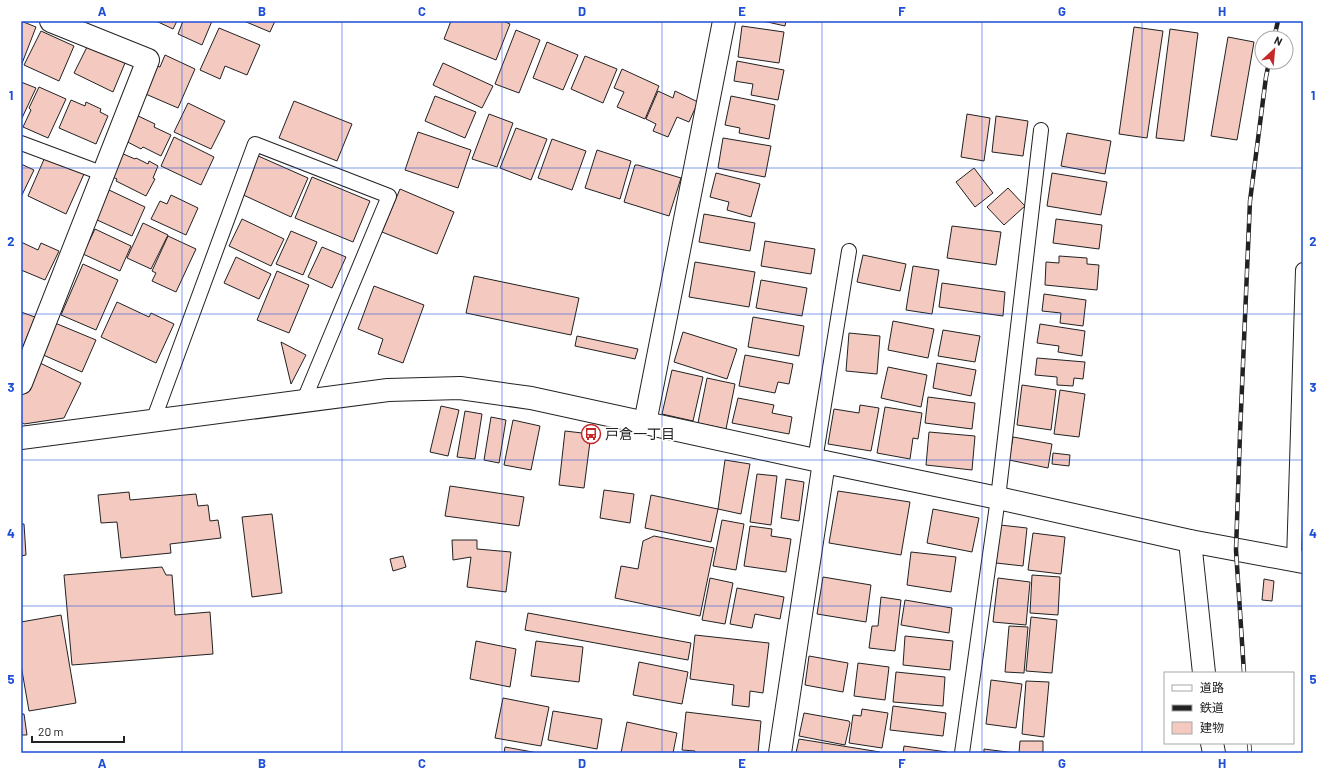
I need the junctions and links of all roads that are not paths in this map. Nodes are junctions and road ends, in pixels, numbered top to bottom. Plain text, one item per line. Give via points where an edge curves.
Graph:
1 (51, 21) edge
2 (724, 21) edge
3 (1041, 130) dead end
4 (21, 143) edge
5 (104, 174) junction
6 (849, 251) dead end
7 (1303, 270) edge
8 (21, 383) edge
9 (304, 400) junction
10 (153, 421) junction
11 (644, 423) junction
12 (21, 438) edge
13 (820, 461) junction
14 (998, 498) junction
15 (1190, 541) junction
16 (1298, 561) edge
17 (1204, 672) edge
18 (780, 753) edge
19 (962, 753) edge

1 - 5 street via 148,60
2 - 11 street
3 - 14 lane
4 - 5 lane
5 - 8 street
6 - 13 lane
7 - 16 lane
9 - 10 street
9 - 10 lane via 389,196 255,144
9 - 11 street via 388,390 460,388 531,398
10 - 12 street
11 - 13 street
13 - 14 street
13 - 18 street
14 - 15 street
14 - 19 lane
15 - 16 street
15 - 17 street

